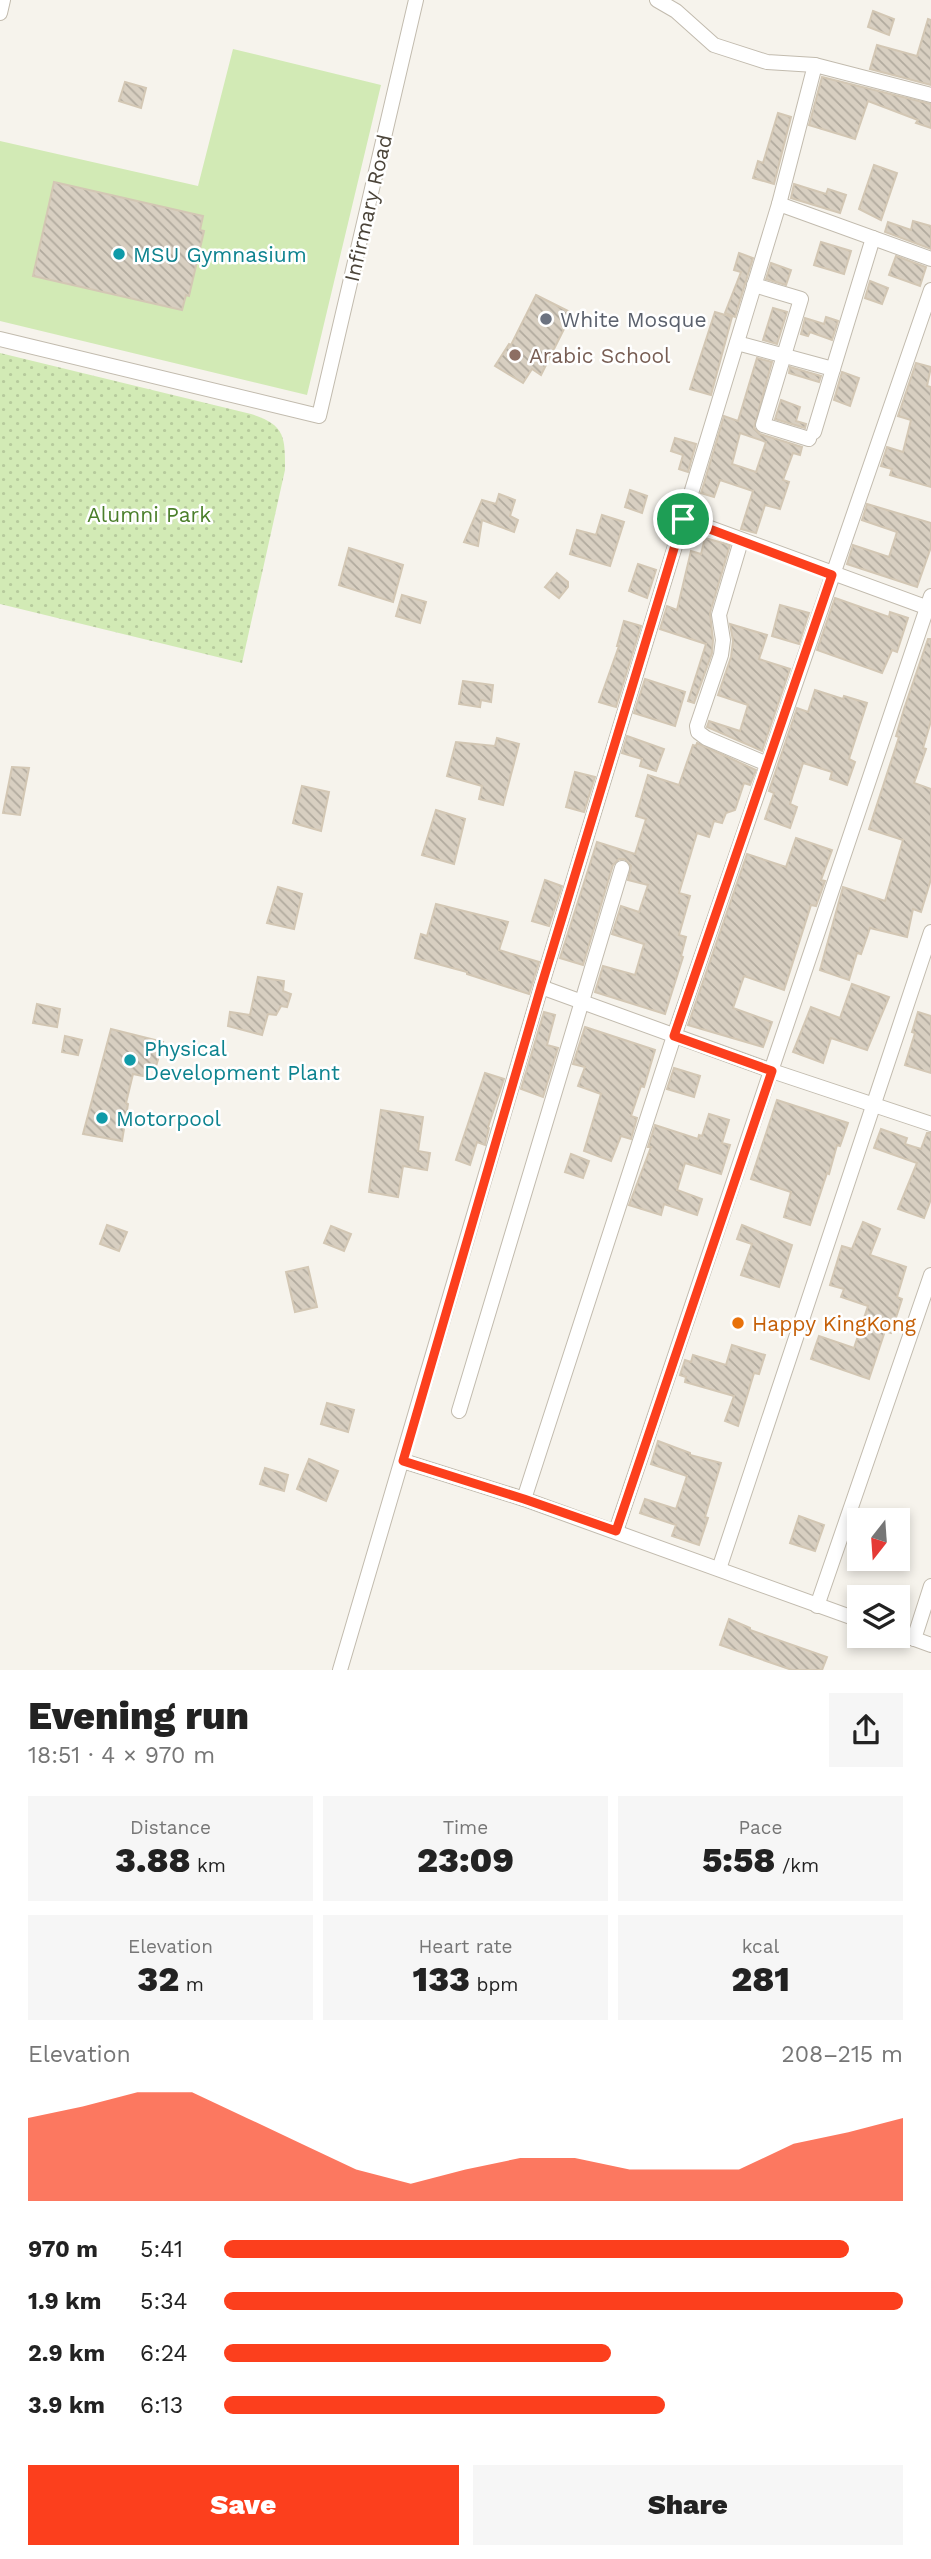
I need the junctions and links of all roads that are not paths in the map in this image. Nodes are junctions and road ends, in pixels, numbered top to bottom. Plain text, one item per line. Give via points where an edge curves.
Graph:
1 (3, 0) edge
2 (416, 0) edge
3 (657, 0) edge
4 (0, 13) edge
5 (815, 65) junction
6 (931, 95) edge
7 (779, 204) junction
8 (873, 238) junction
9 (931, 259) edge
10 (754, 285) junction
11 (931, 290) edge
12 (0, 339) edge
13 (737, 343) junction
14 (783, 356) junction
15 (833, 369) junction
16 (683, 519) junction
17 (741, 541) junction
18 (832, 575) junction
19 (930, 604) edge
20 (767, 764) junction
21 (622, 869) dead end
22 (931, 932) edge
23 (541, 987) junction
24 (583, 1001) junction
25 (674, 1036) junction
26 (772, 1071) junction
27 (874, 1105) junction
28 (931, 1125) edge
29 (931, 1275) edge
30 (459, 1411) dead end
31 (403, 1461) junction
32 (524, 1499) junction
33 (616, 1531) junction
34 (719, 1569) junction
35 (931, 1586) edge
36 (817, 1606) junction
37 (847, 1616) edge
38 (910, 1638) edge
39 (914, 1639) junction
40 (931, 1645) edge
41 (340, 1670) edge

1 - 4 street
2 - 12 street, Infirmary Road via 319,416
3 - 5 street via 714,45 767,61
5 - 6 street
5 - 7 street
7 - 8 street
7 - 10 street
8 - 9 street
8 - 15 street
10 - 13 street
10 - 14 street via 800,299
11 - 18 street
13 - 14 street
13 - 16 street
14 - 15 street
14 - 15 street via 763,425 811,435
16 - 17 street
16 - 23 street
17 - 18 street
17 - 20 street via 719,615 721,655 696,726 706,738
18 - 19 street
18 - 20 street
19 - 26 street
20 - 25 street
21 - 24 street
22 - 27 street
23 - 24 street
23 - 31 street
24 - 25 street
24 - 30 street
25 - 26 street
25 - 32 street
26 - 27 street
26 - 33 street
27 - 28 street
27 - 34 street
29 - 36 street
31 - 32 street
31 - 41 street
32 - 33 street
33 - 34 street
34 - 36 street
35 - 39 street
36 - 37 street
38 - 39 street
39 - 40 street

